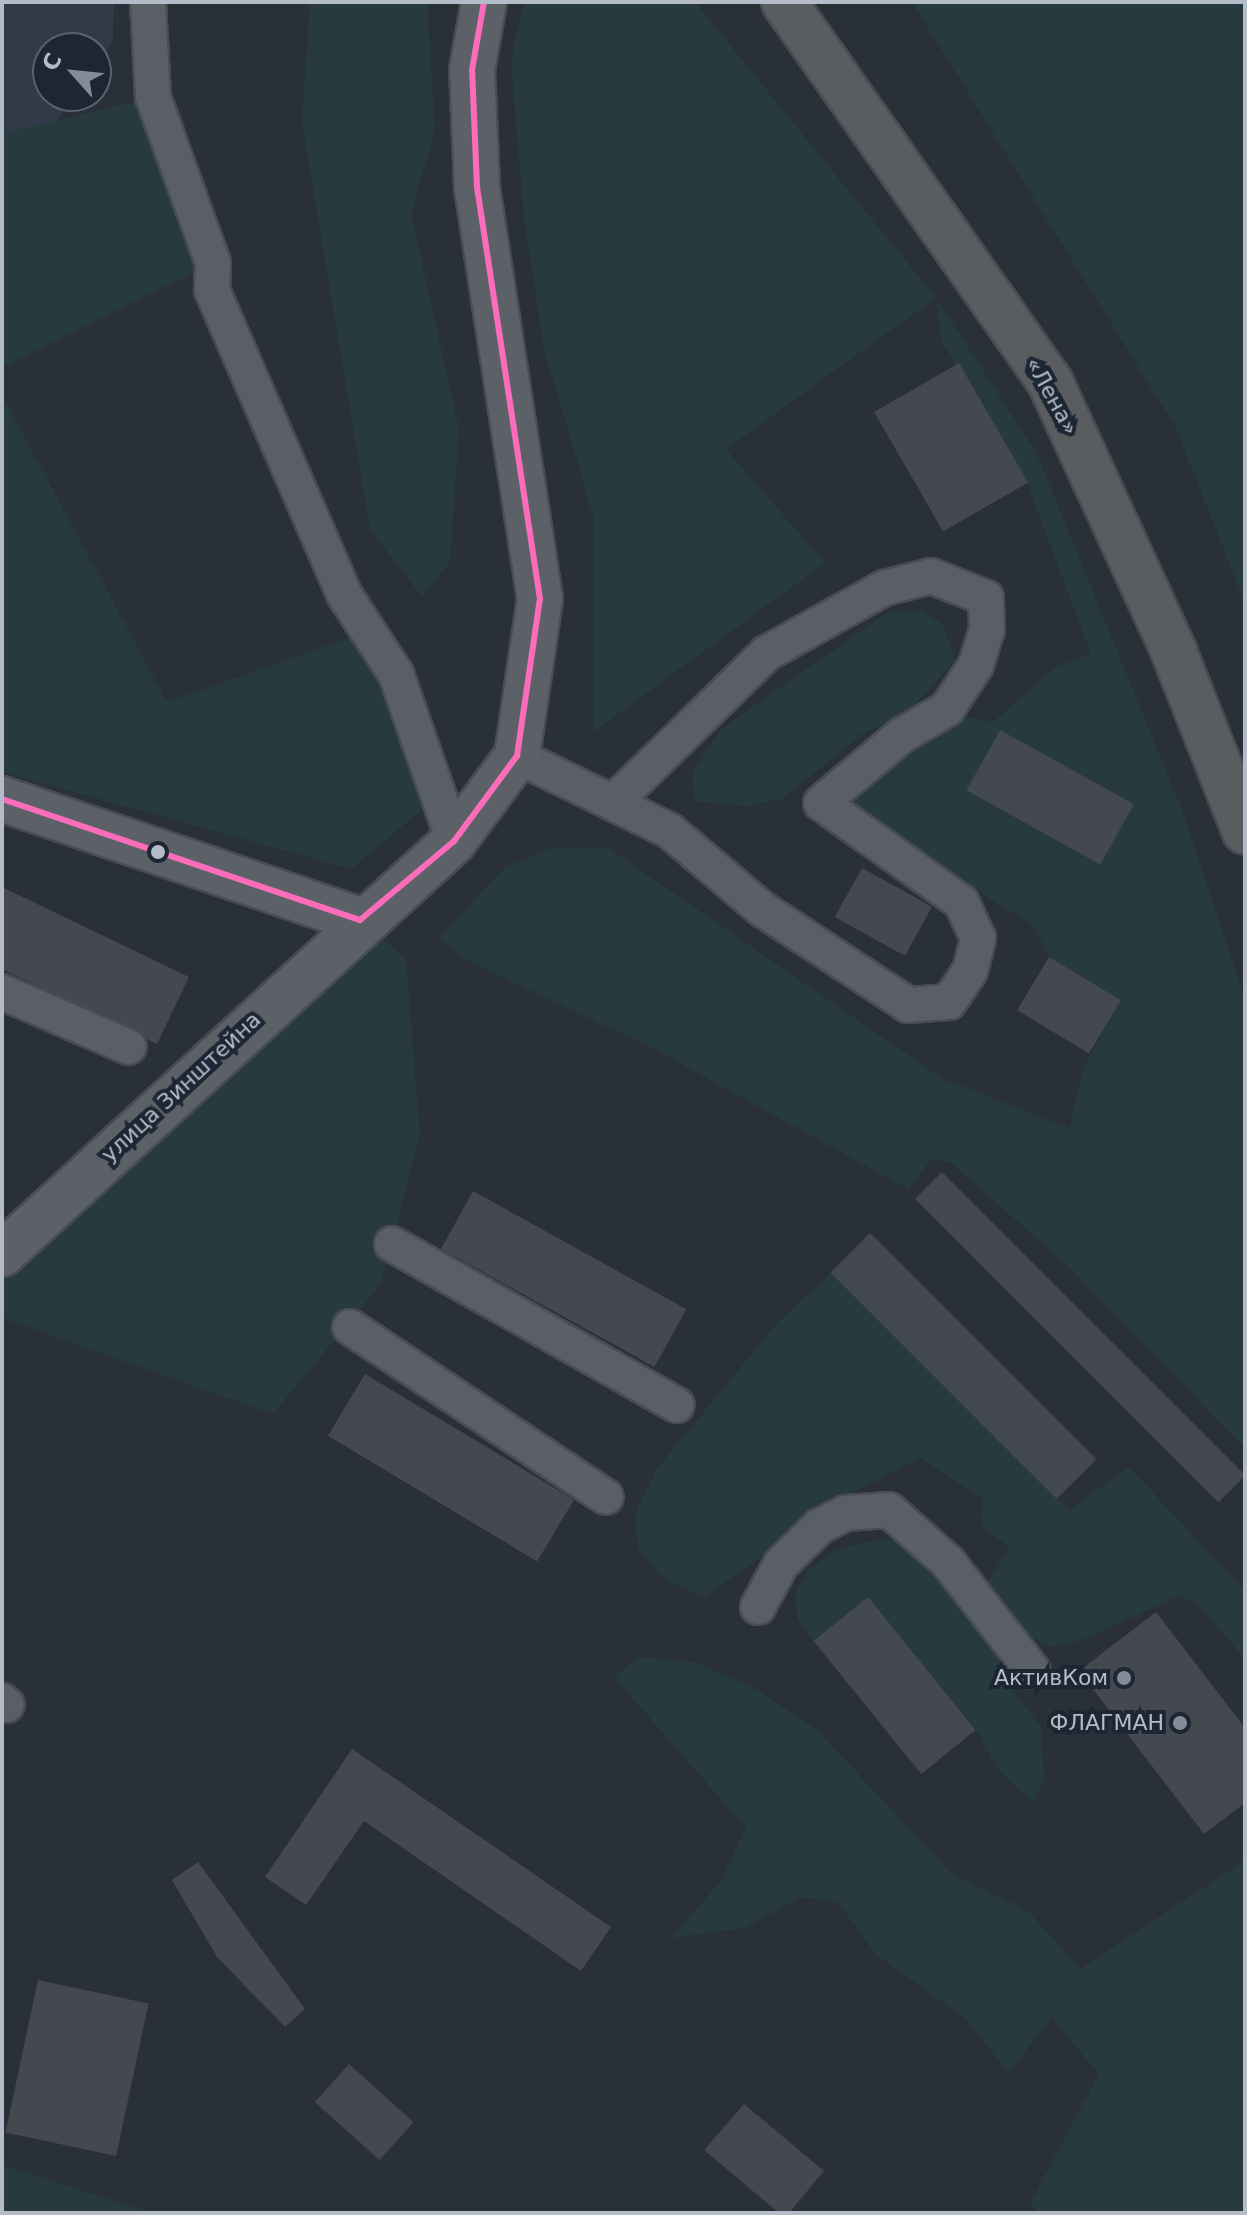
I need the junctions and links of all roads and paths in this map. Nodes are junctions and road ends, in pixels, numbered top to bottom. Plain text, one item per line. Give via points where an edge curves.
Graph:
1 (148, 2) edge
2 (484, 2) edge
3 (784, 2) edge
4 (517, 756) junction
5 (2, 799) edge
6 (613, 803) junction
7 (1245, 831) edge
8 (454, 841) junction
9 (360, 920) junction
10 (2, 992) edge
11 (129, 1047) dead end
12 (392, 1244) dead end
13 (2, 1254) edge
14 (350, 1327) dead end
15 (677, 1405) dead end
16 (606, 1497) dead end
17 (758, 1607) dead end
18 (1032, 1670) dead end

1 - 8 lane via 153,97 213,263 212,290 344,594 396,674
2 - 4 main road via 472,70 477,187 540,599
3 - 7 highway, «Лена» via 1051,384 1174,652
4 - 6 lane
4 - 8 main road, улица Зинштейна
5 - 9 main road
6 - 6 lane via 670,831 762,909 908,1005 949,1002 970,971 978,938 961,902 821,803 902,735 947,709 976,665 987,630 986,598 931,576 884,588 767,653
8 - 9 main road, улица Зинштейна
9 - 13 main road, улица Зинштейна
10 - 11 lane
12 - 15 lane
14 - 16 lane
17 - 18 lane via 781,1564 820,1526 846,1513 889,1510 948,1562

